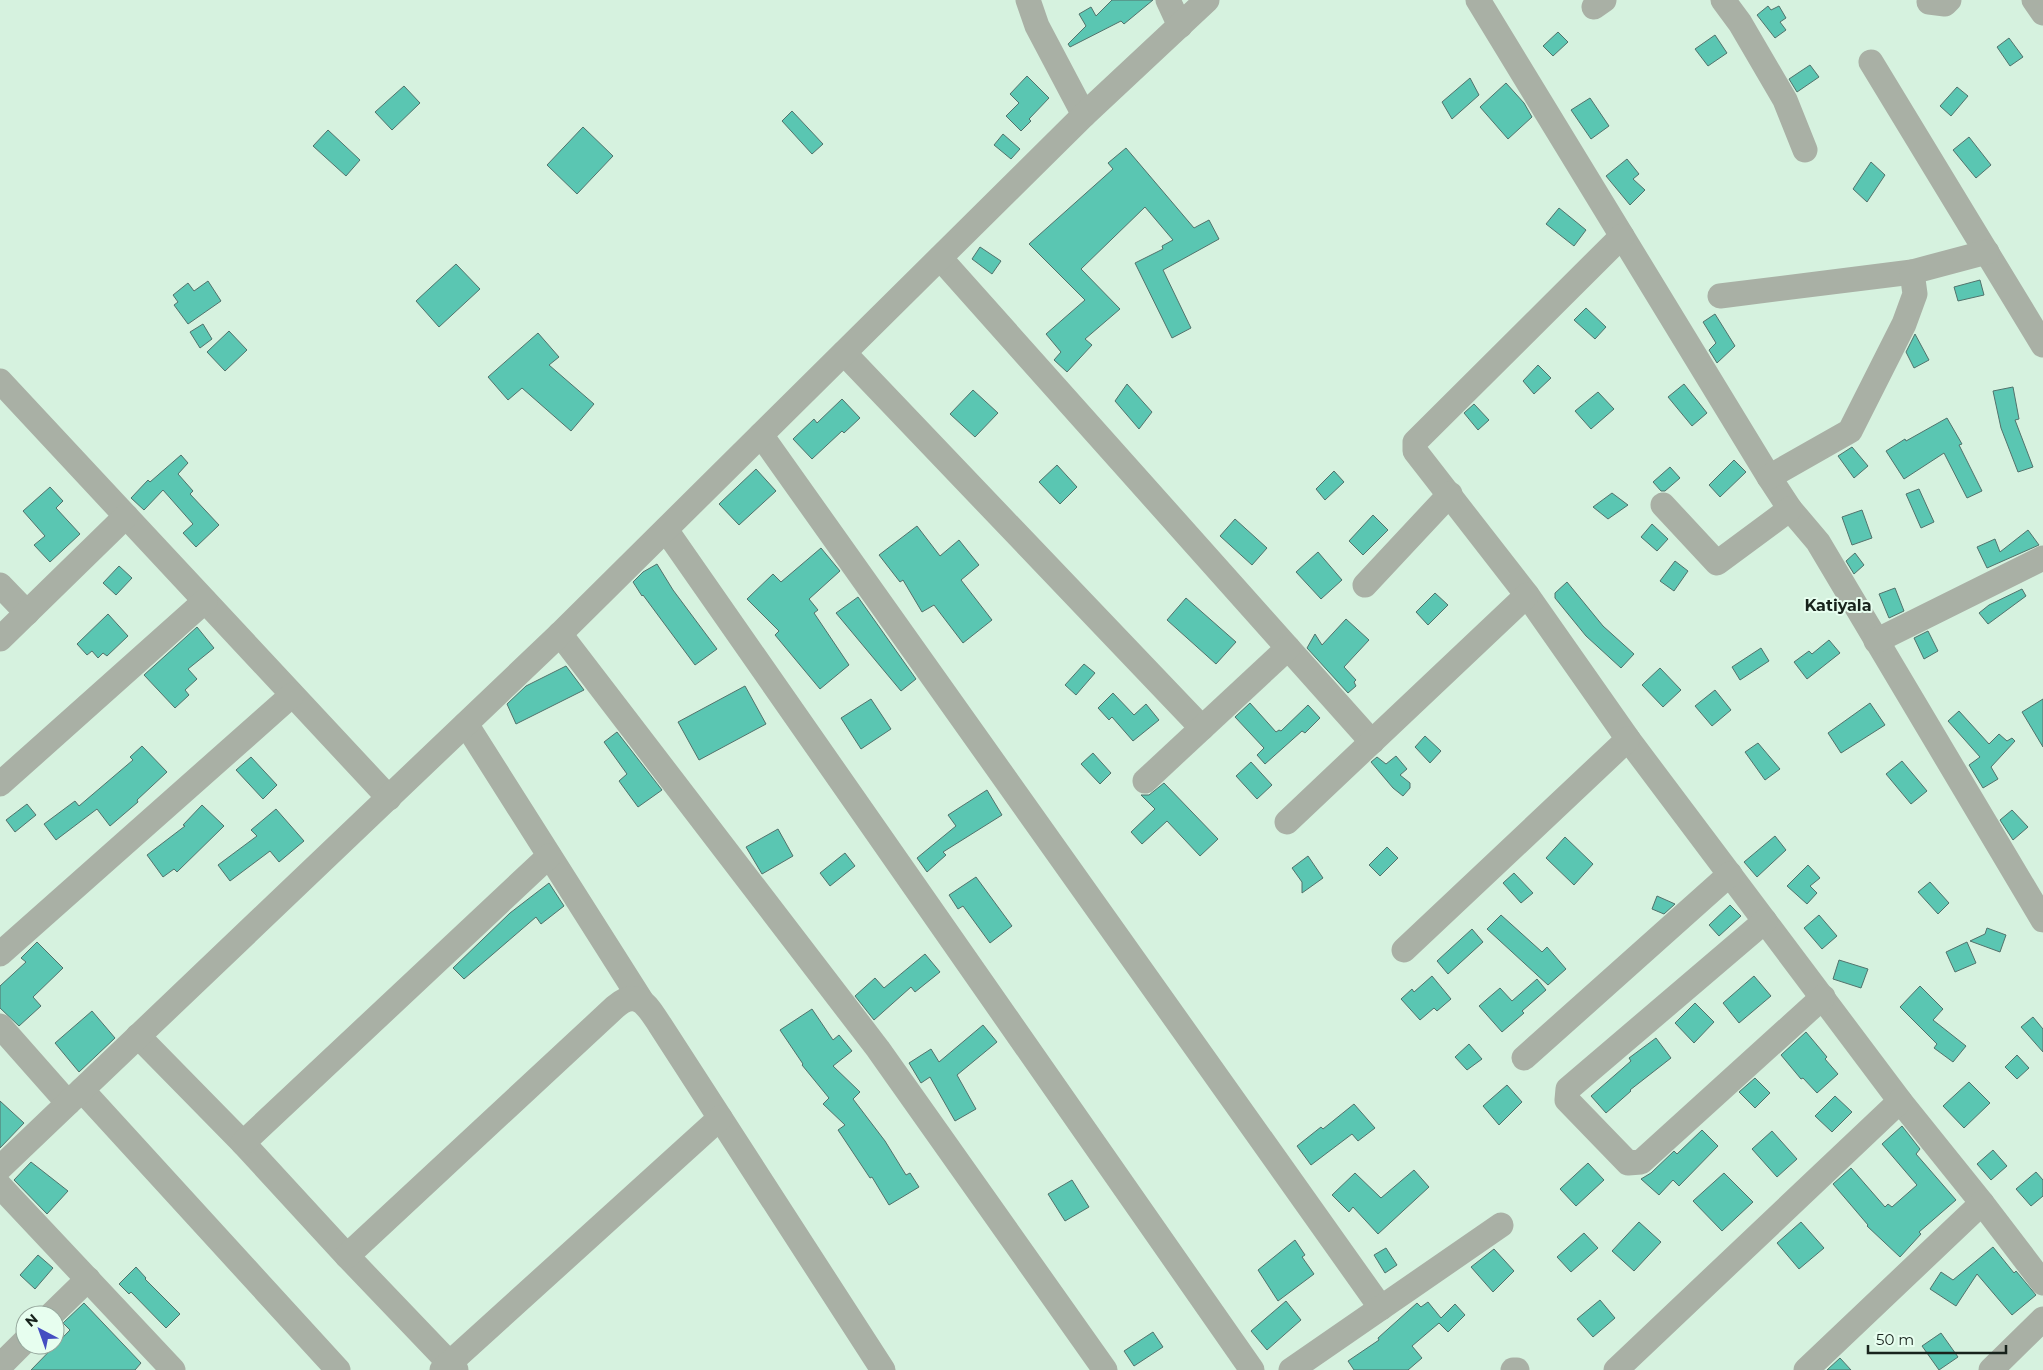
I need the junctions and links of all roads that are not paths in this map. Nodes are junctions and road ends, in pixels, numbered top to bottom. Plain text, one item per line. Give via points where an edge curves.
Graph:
1 (1014, 0) edge
2 (1028, 0) edge
3 (1168, 0) edge
4 (1207, 0) edge
5 (1478, 0) edge
6 (1723, 0) edge
7 (2034, 0) edge
8 (2043, 13) edge
9 (1037, 26) junction
10 (1180, 26) junction
11 (1871, 62) dead end
12 (1084, 115) junction
13 (1805, 150) dead end
14 (1622, 236) junction
15 (1987, 252) junction
16 (940, 258) junction
17 (1912, 272) junction
18 (1720, 296) dead end
19 (2043, 345) edge
20 (844, 353) junction
21 (0, 381) edge
22 (761, 435) junction
23 (1769, 477) junction
24 (1450, 494) junction
25 (1663, 505) dead end
26 (1790, 509) junction
27 (126, 516) junction
28 (666, 530) junction
29 (2043, 558) edge
30 (0, 585) edge
31 (1365, 586) dead end
32 (1527, 594) junction
33 (205, 601) junction
34 (28, 613) junction
35 (560, 634) junction
36 (0, 639) edge
37 (1876, 641) junction
38 (1288, 648) junction
39 (292, 695) junction
40 (466, 724) junction
41 (1202, 728) junction
42 (1628, 739) junction
43 (1372, 742) junction
44 (1145, 781) dead end
45 (0, 784) edge
46 (389, 798) junction
47 (1287, 822) dead end
48 (549, 856) junction
49 (1730, 874) junction
50 (2043, 920) edge
51 (1765, 921) junction
52 (1404, 950) dead end
53 (0, 954) edge
54 (1823, 997) junction
55 (641, 1000) junction
56 (0, 1026) edge
57 (138, 1036) junction
58 (1524, 1058) dead end
59 (75, 1097) junction
60 (1900, 1101) junction
61 (720, 1118) junction
62 (243, 1143) junction
63 (0, 1168) edge
64 (0, 1186) edge
65 (1982, 1203) junction
66 (1501, 1225) dead end
67 (347, 1256) junction
68 (88, 1279) junction
69 (2043, 1283) edge
70 (61, 1305) edge
71 (1381, 1308) junction
72 (2043, 1319) edge
73 (15, 1351) edge
74 (0, 1366) edge
75 (450, 1368) edge
76 (173, 1370) edge
77 (338, 1370) edge
78 (884, 1370) edge
79 (1105, 1370) edge
80 (1252, 1370) edge
81 (1291, 1370) edge
82 (1513, 1370) edge
83 (1517, 1370) edge
84 (1616, 1370) edge
85 (1806, 1370) edge
86 (1991, 1370) edge

1 - 9 street
2 - 9 street
3 - 10 street
4 - 10 street
5 - 14 street
6 - 13 street via 1785,100
7 - 8 street
9 - 12 street
10 - 12 street
11 - 15 street
12 - 16 street
14 - 23 street
14 - 24 street via 1415,442 1415,451
15 - 17 street
15 - 19 street
16 - 20 street
16 - 38 street
17 - 18 street
17 - 23 street via 1915,294 1904,324 1850,431
20 - 22 street
20 - 41 street
21 - 27 street
22 - 28 street
22 - 71 street
23 - 26 street
24 - 31 street
24 - 32 street
25 - 26 street via 1717,563
26 - 37 street via 1818,542
27 - 33 street
27 - 34 street
28 - 35 street
28 - 80 street
29 - 37 street
30 - 34 street
32 - 42 street
32 - 43 street
33 - 39 street
33 - 45 street
34 - 36 street
35 - 40 street
35 - 79 street via 878,1049
37 - 50 street
38 - 41 street
38 - 43 street
39 - 46 street
39 - 53 street
40 - 46 street
40 - 48 street
41 - 44 street
42 - 49 street
42 - 52 street
43 - 47 street
46 - 57 street
48 - 55 street
48 - 62 street
49 - 51 street
49 - 58 street
51 - 54 street
51 - 54 street via 1568,1089 1567,1100 1628,1163 1641,1162
54 - 60 street
55 - 61 street
55 - 67 street via 623,1000
56 - 59 street
57 - 59 street
57 - 62 street
59 - 63 street
59 - 77 street
60 - 65 street
60 - 84 street
61 - 75 street
61 - 78 street
62 - 67 street
64 - 68 street
65 - 69 street
65 - 85 street
66 - 71 street
67 - 75 street
68 - 70 street
68 - 76 street
71 - 81 street
72 - 86 street
73 - 74 street
82 - 83 street

